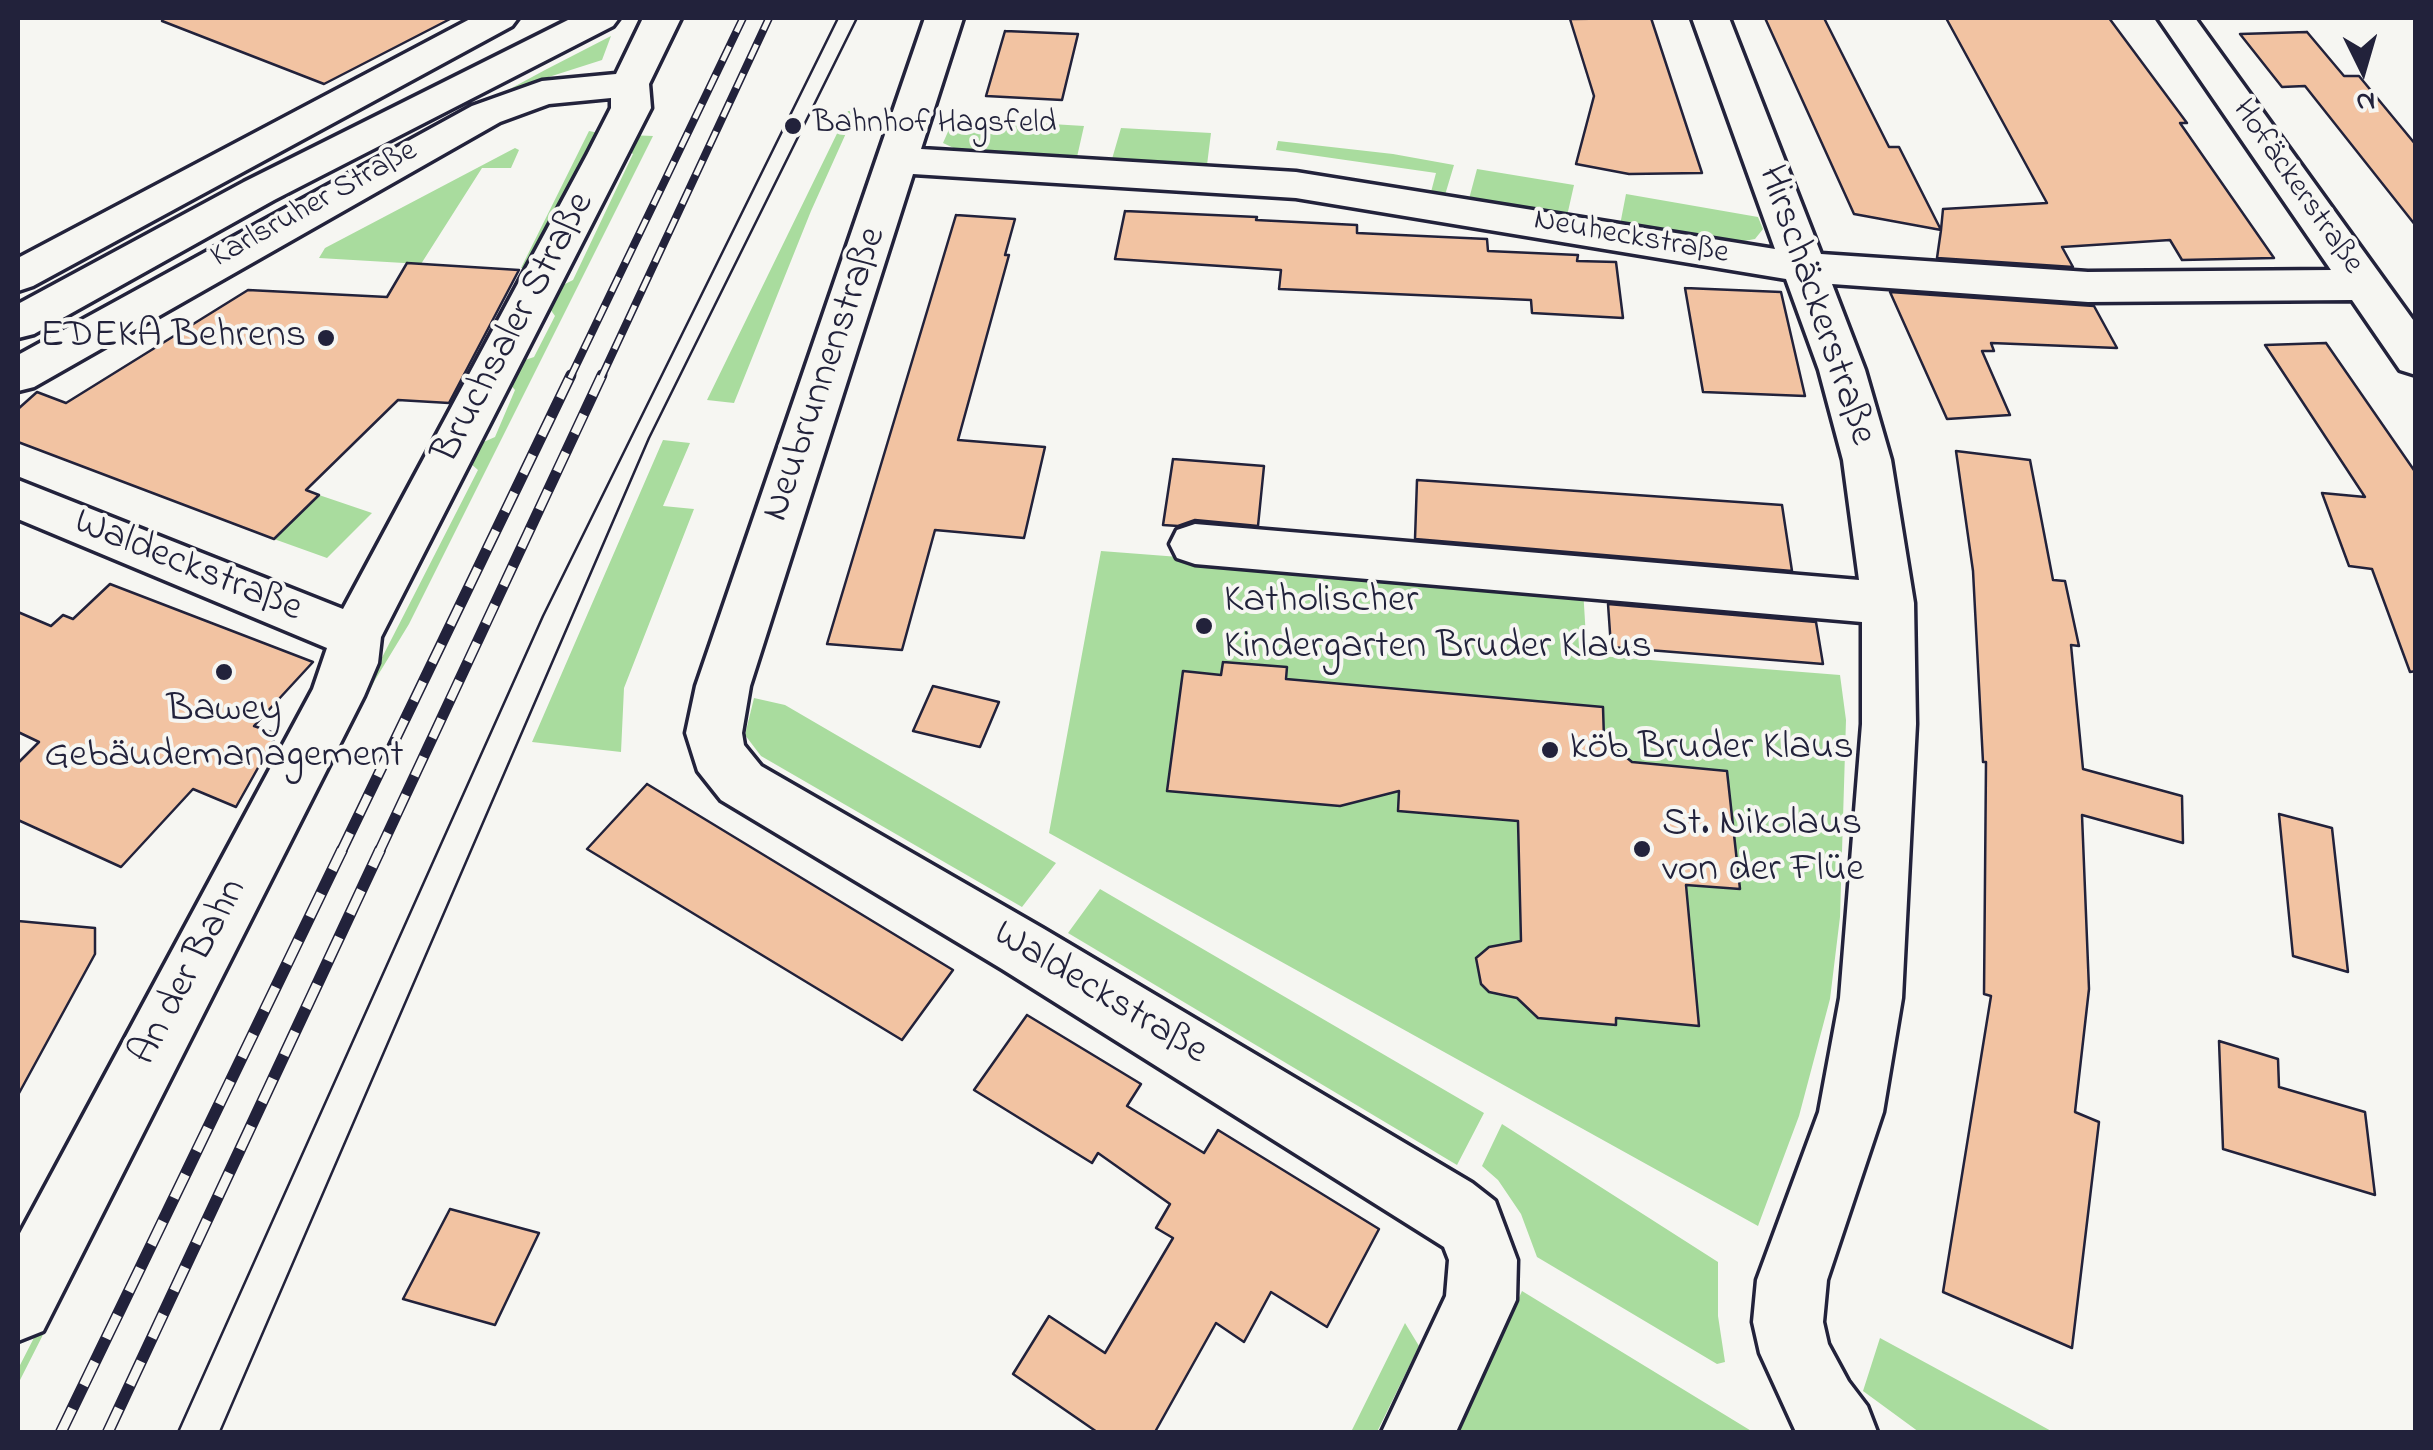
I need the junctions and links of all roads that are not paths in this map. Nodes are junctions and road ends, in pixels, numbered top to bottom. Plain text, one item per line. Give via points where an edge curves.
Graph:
1 (498, 18) edge
2 (600, 18) edge
3 (662, 18) edge
4 (944, 18) edge
5 (1711, 18) edge
6 (2177, 18) edge
7 (630, 84) junction
8 (900, 160) junction
9 (1806, 268) junction
10 (18, 276) edge
11 (2364, 286) junction
12 (18, 323) edge
13 (2416, 358) edge
14 (18, 376) edge
15 (18, 499) edge
16 (1195, 544) dead end
17 (1888, 603) junction
18 (356, 637) junction
19 (714, 733) joint
20 (18, 1306) edge
21 (1838, 1430) edge
22 (1418, 1432) edge

1 - 10 street, Karlsruher Straße
2 - 12 street, Karlsruher Straße via 259,191
3 - 7 street, Bruchsaler Straße
4 - 8 street, Neubrunnenstraße
5 - 9 street, Hirschäckerstraße
6 - 11 street, Hofäckerstraße
7 - 14 street, Karlsruher Straße via 542,93 486,114
7 - 18 street, Bruchsaler Straße via 630,108 608,155
8 - 9 street, Neuheckstraße via 1296,185
8 - 19 street, Neubrunnenstraße via 723,686
9 - 11 street, Neuheckstraße via 2088,287
9 - 17 street, Hirschäckerstraße via 1867,460
11 - 13 street, Hofäckerstraße
15 - 18 street, Waldeckstraße
16 - 17 street
17 - 21 street, Hirschäckerstraße via 1889,724 1871,998 1851,1112 1792,1280 1788,1322 1795,1353
18 - 20 street, An der Bahn via 337,696
19 - 22 street, Waldeckstraße via 718,754 740,783 1023,948 1470,1225 1483,1260 1482,1300

